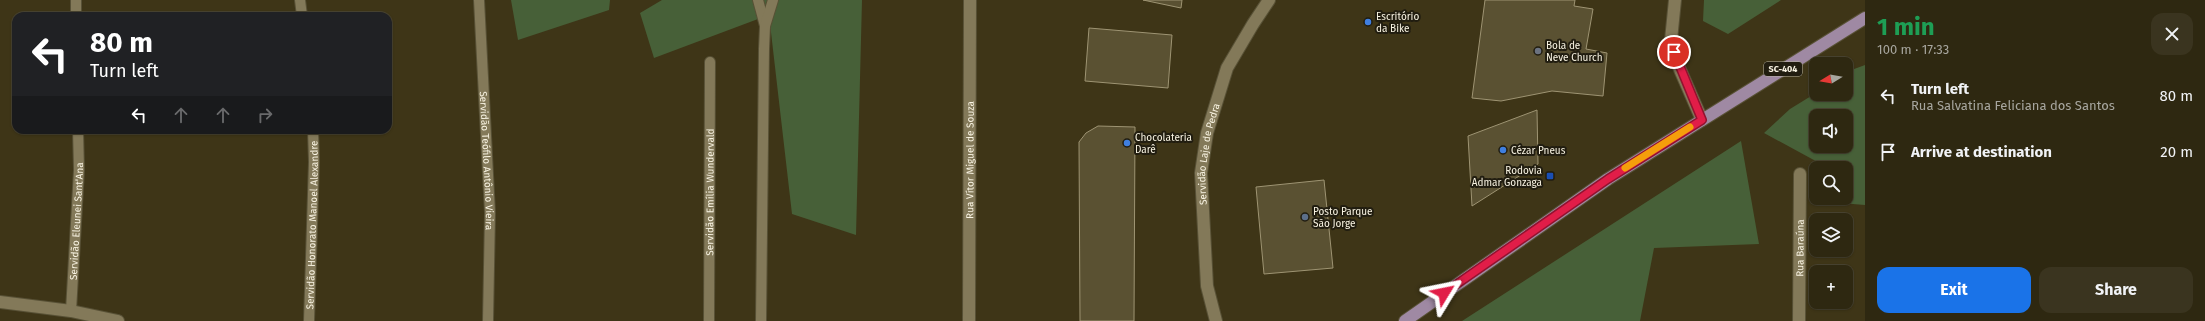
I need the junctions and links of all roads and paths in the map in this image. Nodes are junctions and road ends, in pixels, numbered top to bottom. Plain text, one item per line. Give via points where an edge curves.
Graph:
1 (76, 0) edge
2 (300, 0) edge
3 (479, 0) edge
4 (758, 0) edge
5 (773, 0) edge
6 (970, 0) edge
7 (1269, 0) edge
8 (1675, 0) edge
9 (76, 12) edge
10 (302, 12) edge
11 (1865, 18) edge
12 (766, 26) junction
13 (710, 62) dead end
14 (1702, 120) junction
15 (78, 134) edge
16 (312, 134) edge
17 (1800, 174) dead end
18 (0, 302) edge
19 (71, 311) junction
20 (118, 321) edge
21 (309, 321) edge
22 (488, 321) edge
23 (709, 321) edge
24 (761, 321) edge
25 (969, 321) edge
26 (1216, 321) edge
27 (1405, 321) edge
28 (1799, 321) edge

1 - 9 lane
2 - 10 lane
3 - 22 lane, Servidão Teófilo Antônio Vieira via 490,206
4 - 12 lane
5 - 12 lane
6 - 25 street, Rua Vítor Miguel de Souza
7 - 26 street, Servidão Laje de Pedra via 1227,68 1206,132 1201,173 1207,286
8 - 14 street via 1671,40 1678,65
11 - 14 main road, SC-404
12 - 24 lane
13 - 23 lane, Servidão Emília Wundervald
14 - 27 main road, SC-404 via 1608,179
15 - 19 lane, Servidão Eleunei Sant'Ana via 79,170
16 - 21 lane, Servidão Honorato Manoel Alexandre via 314,162
17 - 28 street, Rua Baraúna
18 - 19 street
19 - 20 street

